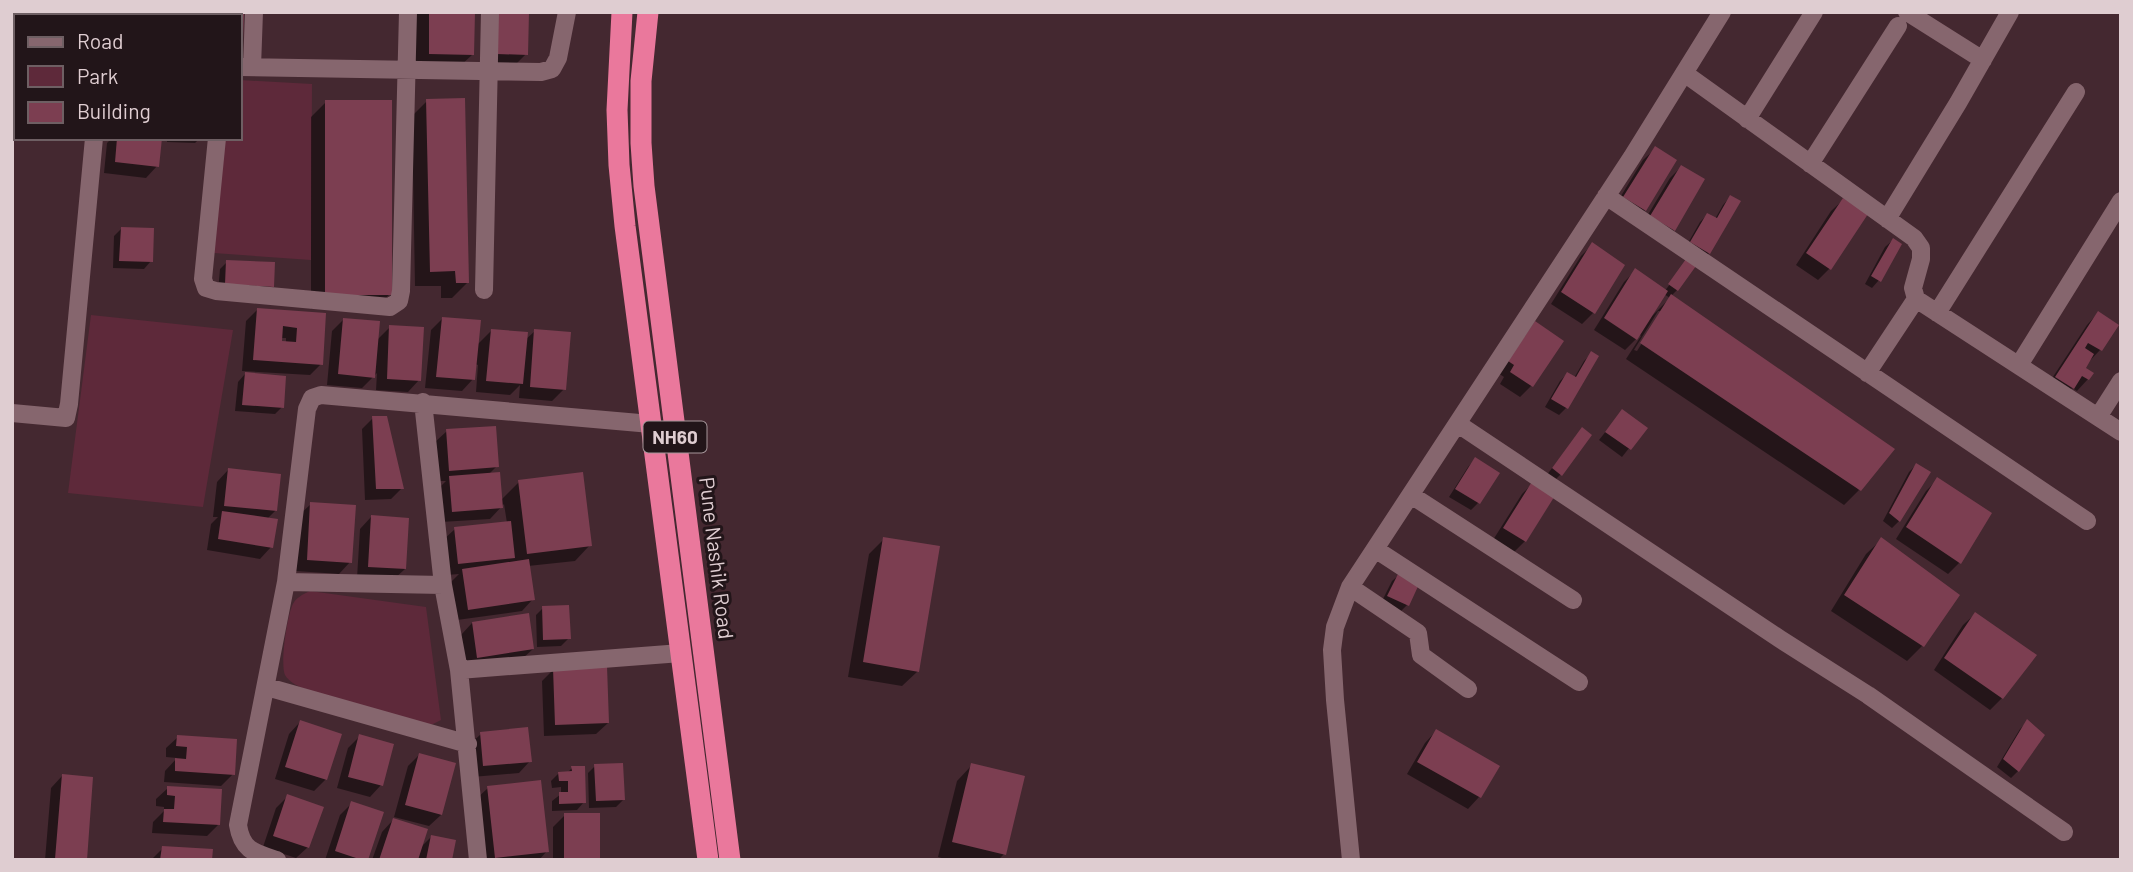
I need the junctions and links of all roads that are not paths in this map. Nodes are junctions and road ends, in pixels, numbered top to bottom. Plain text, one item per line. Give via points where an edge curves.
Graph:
1 (254, 12) edge
2 (408, 12) edge
3 (489, 12) edge
4 (567, 12) edge
5 (622, 12) edge
6 (648, 12) edge
7 (1721, 12) edge
8 (1814, 12) edge
9 (2010, 12) edge
10 (1902, 19) edge
11 (1983, 60) junction
12 (246, 67) edge
13 (407, 69) junction
14 (488, 71) junction
15 (1684, 73) junction
16 (2076, 92) dead end
17 (1747, 119) junction
18 (94, 140) edge
19 (217, 140) edge
20 (1810, 164) junction
21 (1606, 196) junction
22 (2121, 201) edge
23 (1887, 219) junction
24 (484, 290) dead end
25 (1916, 299) junction
26 (1937, 313) junction
27 (2019, 365) junction
28 (1867, 373) junction
29 (2121, 381) edge
30 (423, 402) junction
31 (12, 413) edge
32 (2098, 416) junction
33 (651, 424) junction
34 (1458, 424) junction
35 (2121, 432) edge
36 (1411, 495) junction
37 (2087, 521) dead end
38 (1375, 549) junction
39 (286, 582) junction
40 (443, 585) junction
41 (1350, 587) junction
42 (1573, 600) dead end
43 (681, 653) junction
44 (459, 670) junction
45 (1579, 682) dead end
46 (267, 687) junction
47 (1468, 689) dead end
48 (468, 744) junction
49 (2064, 832) dead end
50 (277, 860) edge
51 (478, 860) edge
52 (708, 860) edge
53 (730, 860) edge
54 (1350, 860) edge

1 - 12 street
2 - 13 street
3 - 14 street
4 - 14 street via 552,69
5 - 33 highway, NH60 via 619,165
6 - 53 highway, Pune Nashik Road / NH60 via 641,81 644,186
7 - 15 street
8 - 17 street
9 - 11 street
10 - 11 street
10 - 20 street
11 - 23 street
12 - 13 street
13 - 14 street
13 - 19 street via 401,291 399,301 390,307 206,288 203,279
14 - 24 street
15 - 17 street
15 - 21 street
16 - 26 street
17 - 20 street
18 - 31 street via 66,418
20 - 23 street
21 - 28 street
21 - 34 street
22 - 27 street
23 - 25 street via 1921,248 1913,288
25 - 26 street
25 - 28 street
26 - 27 street
27 - 32 street
28 - 37 street
29 - 32 street
30 - 33 street
30 - 39 street via 312,398
30 - 40 street
32 - 35 street
33 - 43 highway, NH60
34 - 36 street
34 - 49 street via 1868,695
36 - 38 street
36 - 42 street
38 - 41 street
38 - 45 street
39 - 40 street
39 - 46 street
40 - 44 street
41 - 47 street via 1418,633 1421,655
41 - 54 street via 1332,650
43 - 44 street
43 - 52 highway, NH60
44 - 48 street
46 - 48 street
46 - 50 street via 238,825 247,848
48 - 51 street

